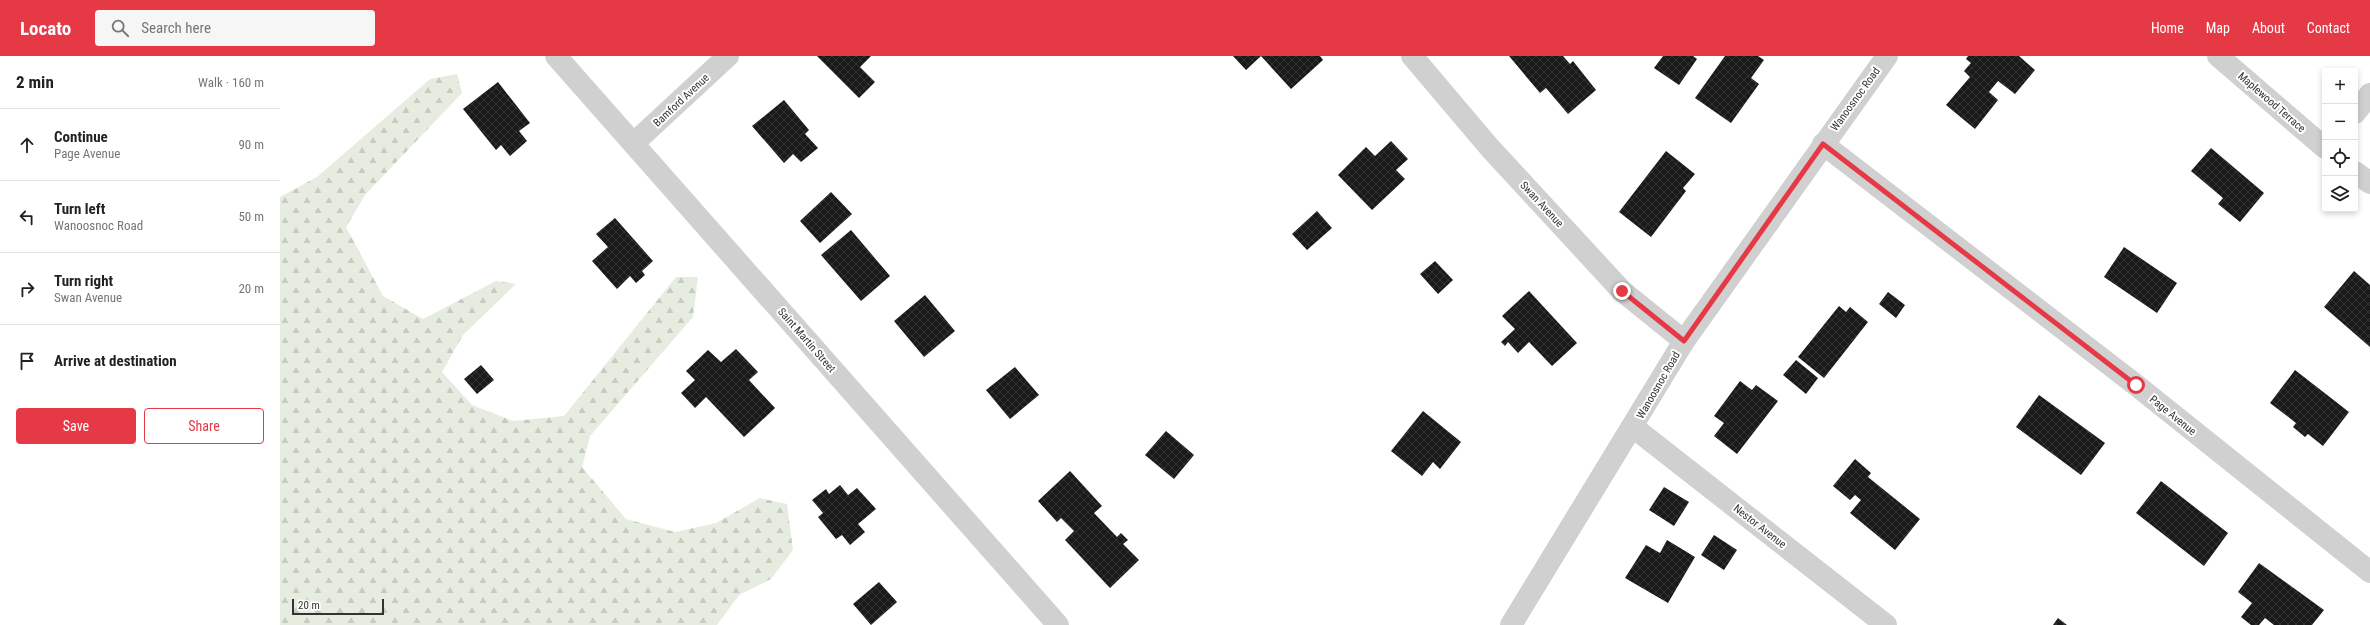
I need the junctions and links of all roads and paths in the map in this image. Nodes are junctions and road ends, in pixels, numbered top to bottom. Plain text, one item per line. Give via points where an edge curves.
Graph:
1 (556, 56) edge
2 (728, 56) edge
3 (1412, 56) edge
4 (1887, 56) edge
5 (2218, 56) edge
6 (2370, 94) edge
7 (2358, 109) edge
8 (634, 143) junction
9 (1823, 144) junction
10 (2322, 145) edge
11 (2358, 174) edge
12 (2370, 183) edge
13 (1684, 341) junction
14 (1633, 426) junction
15 (2370, 572) edge
16 (1058, 625) edge
17 (1510, 625) edge
18 (1886, 625) edge

1 - 8 street, Saint Martin Street
2 - 8 street, Bamford Avenue
3 - 13 street, Swan Avenue via 1490,148 1622,291
4 - 9 street, Wanoosnoc Road
5 - 10 street, Maplewood Terrace
6 - 7 street
8 - 16 street, Saint Martin Street
9 - 13 street, Wanoosnoc Road
9 - 15 street, Page Avenue via 2136,385
11 - 12 street
13 - 14 street, Wanoosnoc Road
14 - 17 street, Wanoosnoc Road
14 - 18 street, Nestor Avenue

